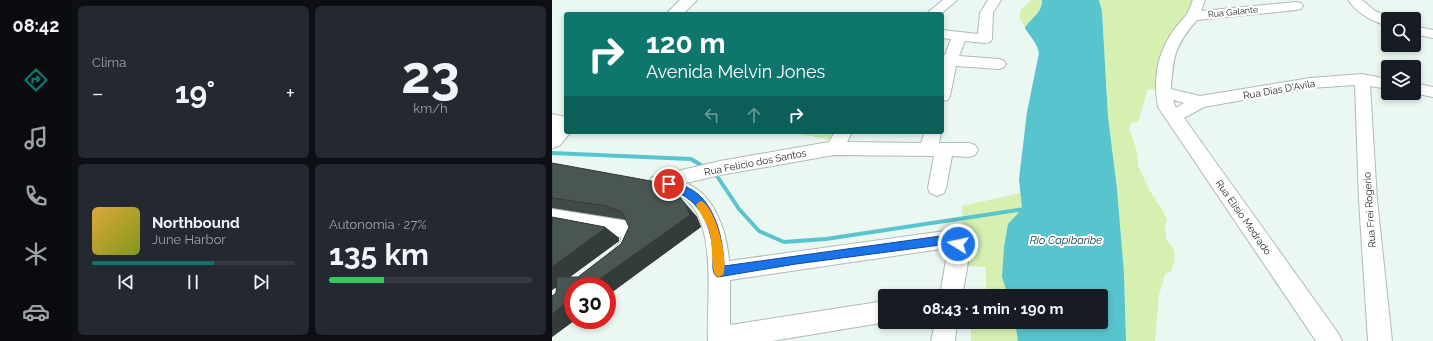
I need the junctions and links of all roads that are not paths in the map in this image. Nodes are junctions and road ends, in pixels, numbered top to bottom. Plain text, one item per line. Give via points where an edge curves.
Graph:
1 (689, 0) edge
2 (950, 0) edge
3 (995, 0) edge
4 (1199, 0) edge
5 (1354, 0) edge
6 (1296, 6) dead end
7 (676, 12) edge
8 (935, 12) edge
9 (1193, 16) junction
10 (1381, 19) edge
11 (1421, 31) edge
12 (944, 34) edge
13 (1433, 34) edge
14 (959, 37) junction
15 (946, 60) edge
16 (999, 64) dead end
17 (1362, 79) junction
18 (944, 80) edge
19 (1381, 83) edge
20 (1421, 89) edge
21 (1163, 92) junction
22 (1433, 92) edge
23 (1200, 102) junction
24 (1174, 116) junction
25 (552, 120) edge
26 (564, 123) edge
27 (564, 125) edge
28 (843, 134) edge
29 (933, 134) edge
30 (552, 140) edge
31 (834, 148) junction
32 (936, 150) junction
33 (969, 150) dead end
34 (937, 188) dead end
35 (552, 216) edge
36 (612, 261) edge
37 (718, 272) junction
38 (951, 289) edge
39 (878, 313) edge
40 (945, 329) edge
41 (720, 340) edge
42 (943, 341) edge
43 (1330, 341) edge
44 (1380, 341) edge

1 - 7 main road
2 - 8 street
3 - 14 street via 986,12 985,39
4 - 9 street
5 - 10 street via 1370,14
6 - 9 street, Rua Galante
9 - 21 street via 1170,47 1165,63
11 - 13 street
12 - 14 street
14 - 15 street
15 - 16 street
15 - 18 street
17 - 19 street, Rua Dias D'Avila
17 - 23 street, Rua Dias D'Avila via 1310,83
17 - 44 street, Rua Frei Rogerio via 1368,200
20 - 22 street
21 - 23 street
21 - 24 street, Rua Elísio Medrado via 1166,107
23 - 24 street, Rua Dias D'Avila
24 - 43 street, Rua Elísio Medrado
25 - 26 street
27 - 30 main road
28 - 31 street
29 - 32 street
31 - 32 street, Rua Felicio dos Santos
31 - 37 street, Rua Felicio dos Santos via 650,181 682,188 696,198 707,214 715,233
32 - 33 street
32 - 34 street
35 - 36 street via 628,230 632,235 631,241
37 - 38 street via 948,239 956,241 959,247
37 - 41 street
39 - 41 street
40 - 42 street

